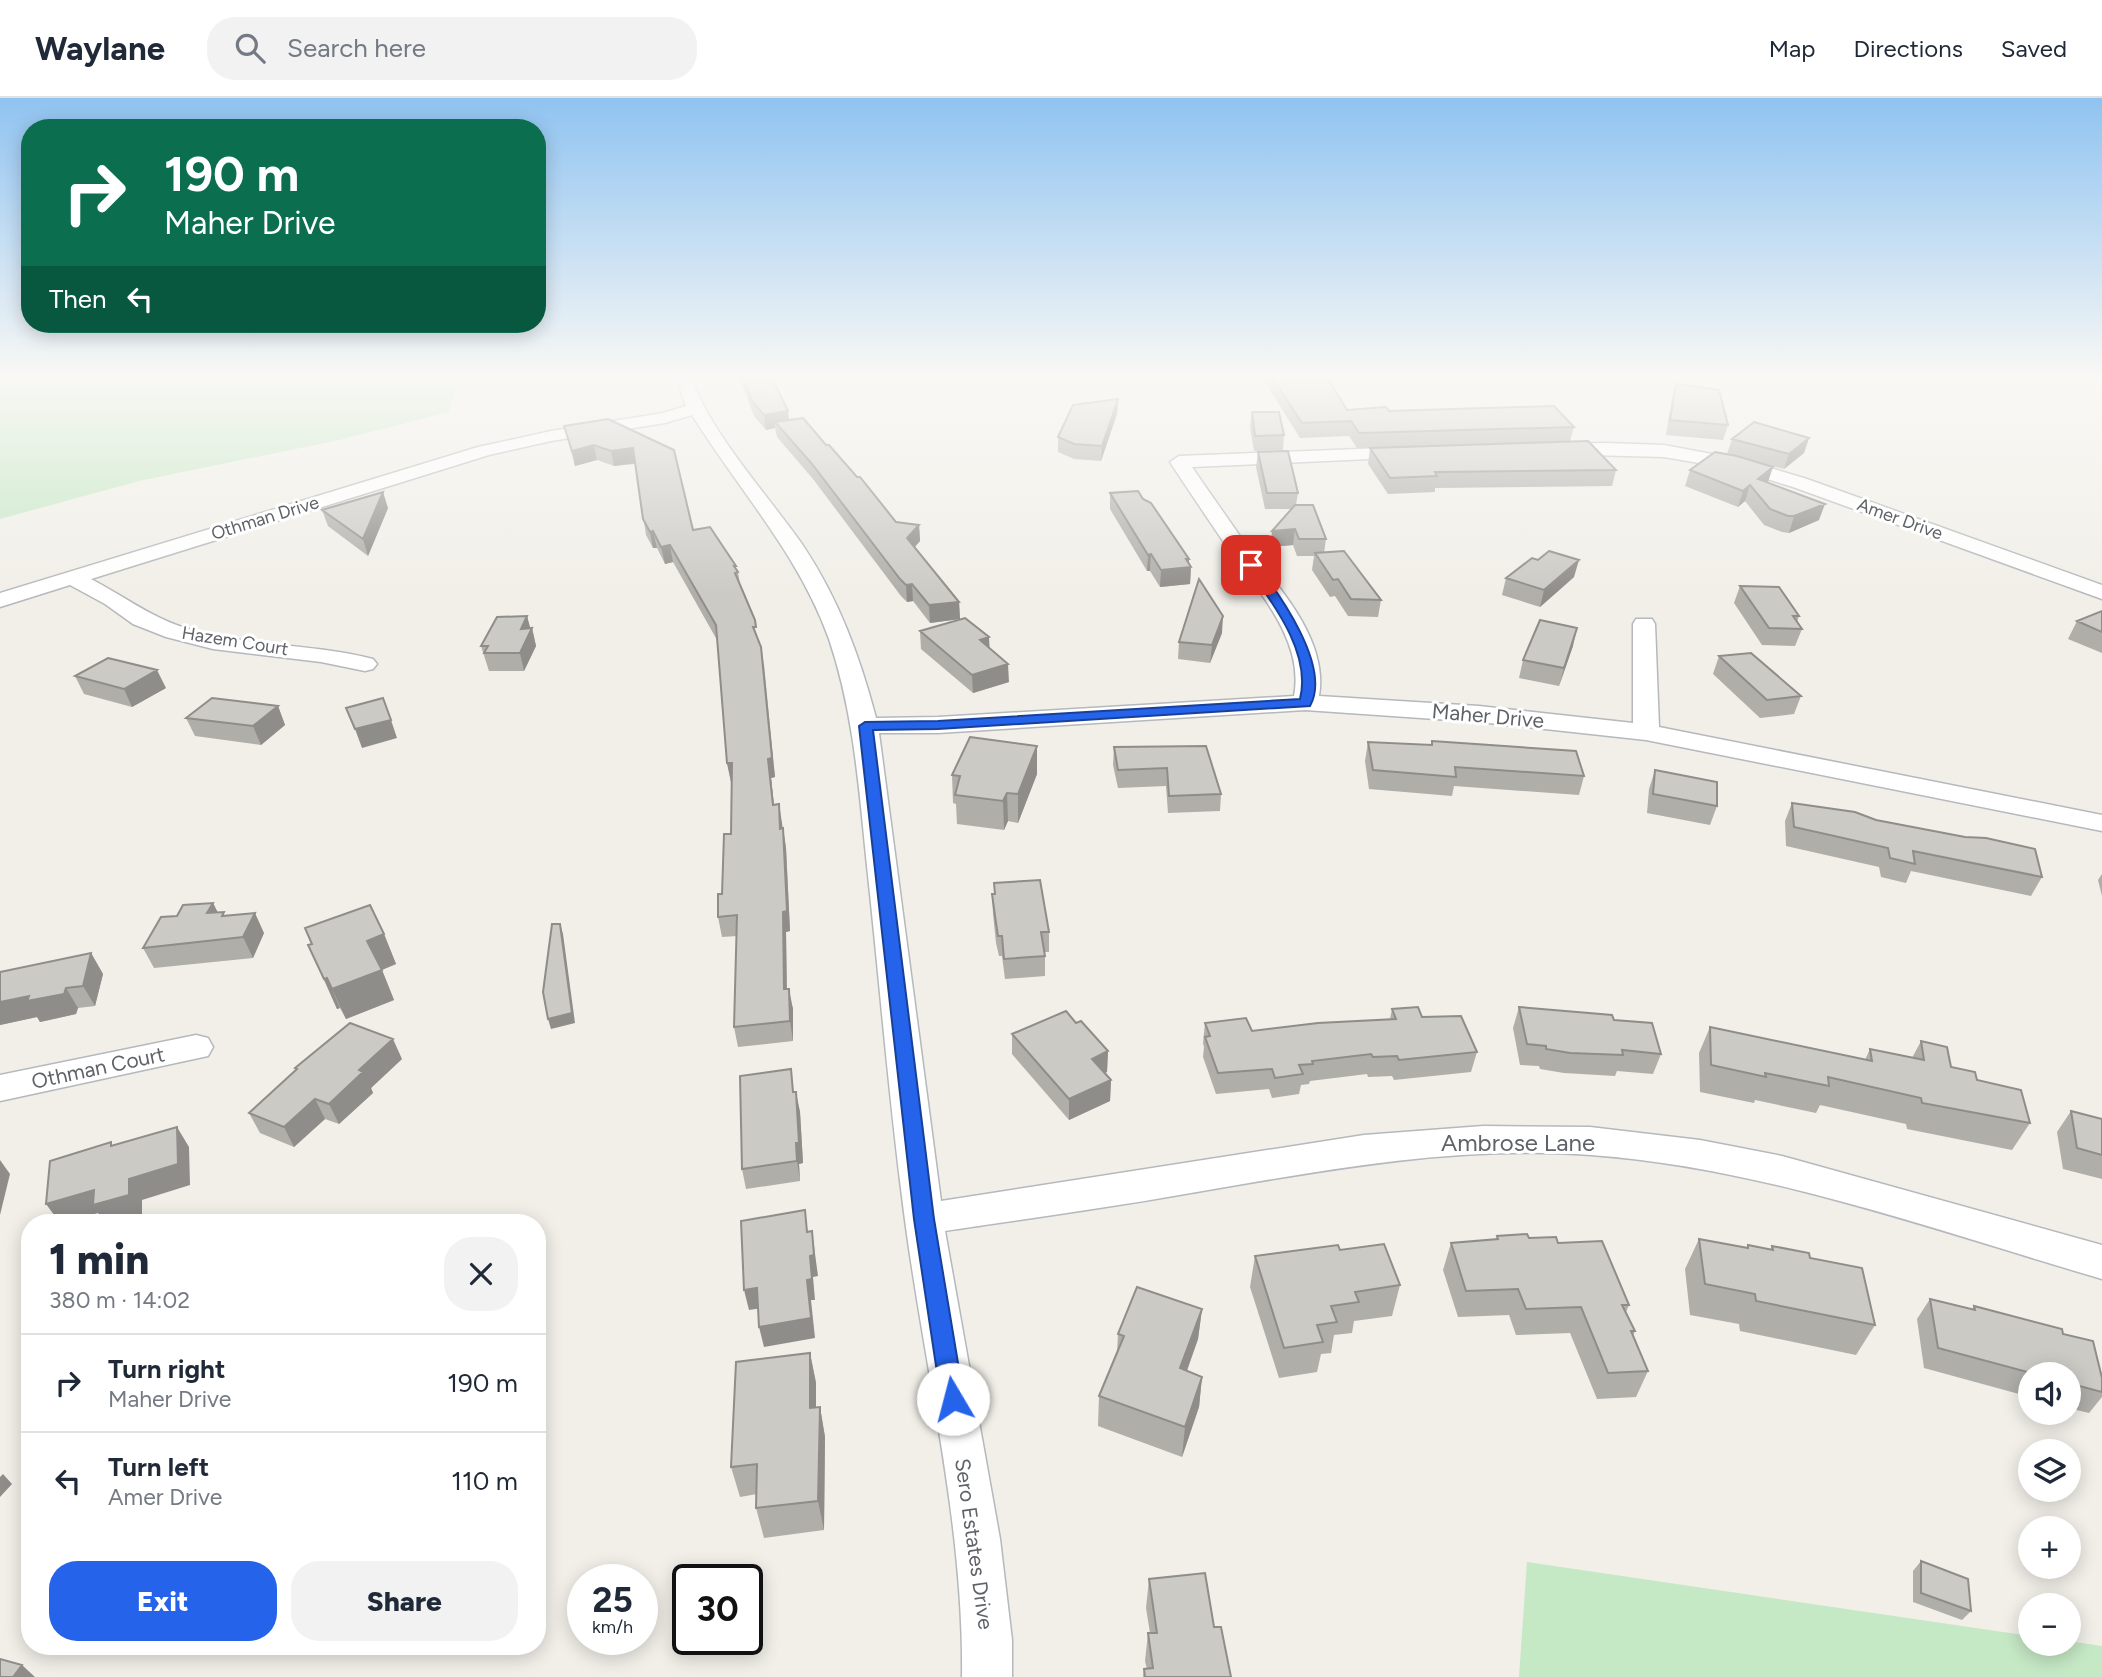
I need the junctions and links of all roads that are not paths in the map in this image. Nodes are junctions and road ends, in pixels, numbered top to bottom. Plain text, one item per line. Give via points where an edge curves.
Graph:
1 (499, 448) edge
2 (724, 448) edge
3 (1529, 450) edge
4 (1434, 453) edge
5 (75, 579) junction
6 (2102, 592) edge
7 (0, 600) edge
8 (1644, 624) dead end
9 (365, 664) dead end
10 (1305, 703) junction
11 (865, 726) junction
12 (1646, 732) junction
13 (2102, 823) edge
14 (196, 1047) dead end
15 (0, 1088) edge
16 (924, 1219) junction
17 (2102, 1262) edge
18 (987, 1677) edge

1 - 5 street, Othman Drive
2 - 11 street, Sero Estates Drive via 830,609 849,660
3 - 6 street, Amer Drive via 1639,449 1737,464
4 - 10 street via 1179,462 1292,626 1306,663
5 - 7 street, Othman Drive
5 - 9 street, Hazem Court via 141,619 174,632
8 - 12 street
10 - 11 street, Maher Drive
10 - 12 street, Maher Drive via 1479,714
11 - 16 street, Sero Estates Drive
12 - 13 street, Maher Drive
14 - 15 street, Othman Court
16 - 17 street, Ambrose Lane via 1364,1149 1483,1140 1590,1141 1700,1154 1782,1171
16 - 18 street, Sero Estates Drive via 977,1539

